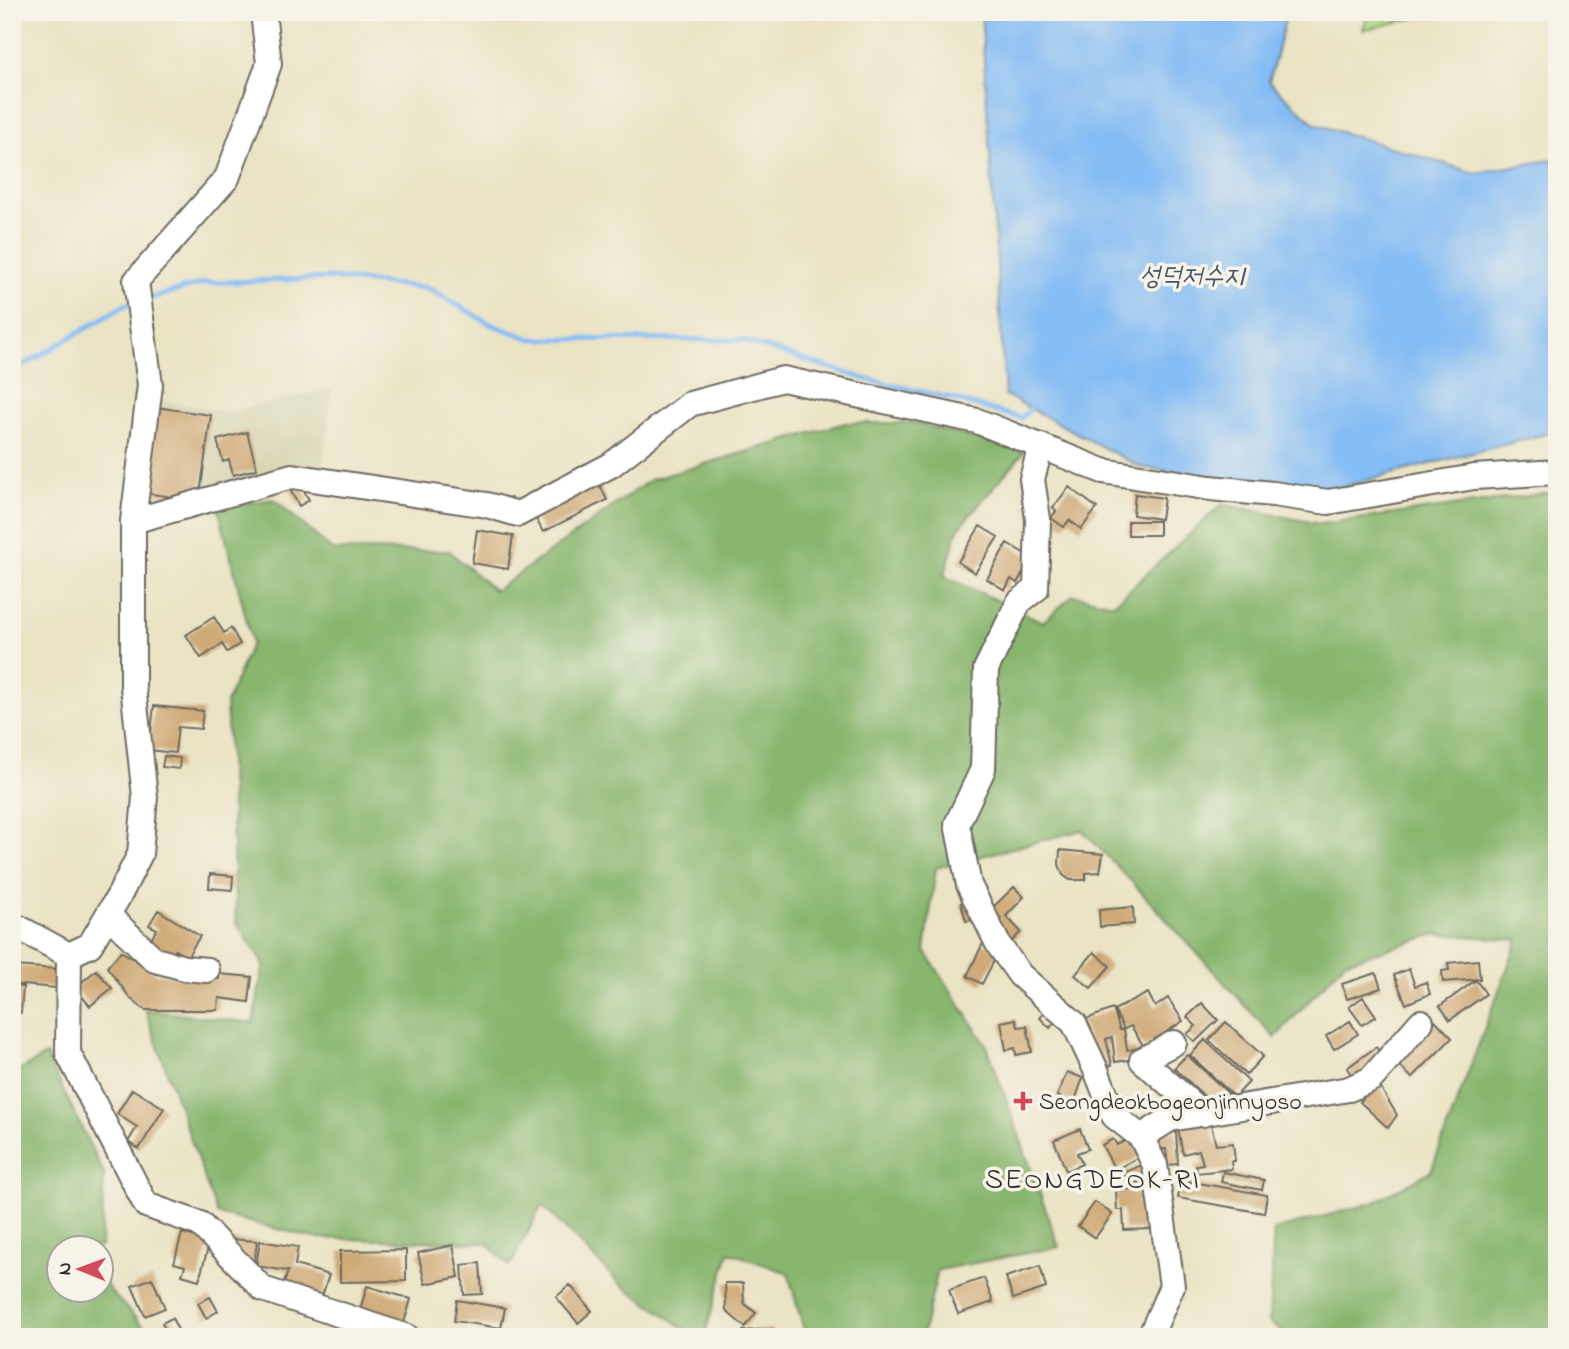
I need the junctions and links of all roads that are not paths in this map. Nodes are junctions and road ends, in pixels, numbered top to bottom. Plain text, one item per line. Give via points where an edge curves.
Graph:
1 (263, 12) edge
2 (1041, 446) junction
3 (1557, 472) edge
4 (133, 521) junction
5 (107, 915) junction
6 (12, 924) edge
7 (69, 955) junction
8 (207, 970) dead end
9 (1421, 1022) dead end
10 (1174, 1043) dead end
11 (1203, 1114) junction
12 (1140, 1137) junction
13 (407, 1337) edge
14 (1150, 1337) edge

1 - 4 street via 269,64 227,178 136,281 150,385
2 - 3 street via 1103,471 1328,502 1474,477
2 - 4 street via 977,421 783,379 690,404 611,465 518,514 487,505 292,476
2 - 12 street via 1032,479 1038,519 1036,589 1019,602 986,669 983,769 957,824 969,885 998,943 1020,975 1074,1023 1114,1115
4 - 5 street via 133,686 145,797 140,854
5 - 7 street via 90,945
5 - 8 street via 155,960
6 - 7 street
7 - 13 street via 68,1052 146,1205 200,1224 263,1289
9 - 11 street via 1371,1079 1349,1088
10 - 11 street via 1142,1060
11 - 12 street via 1170,1119
12 - 14 street via 1155,1165 1171,1286

